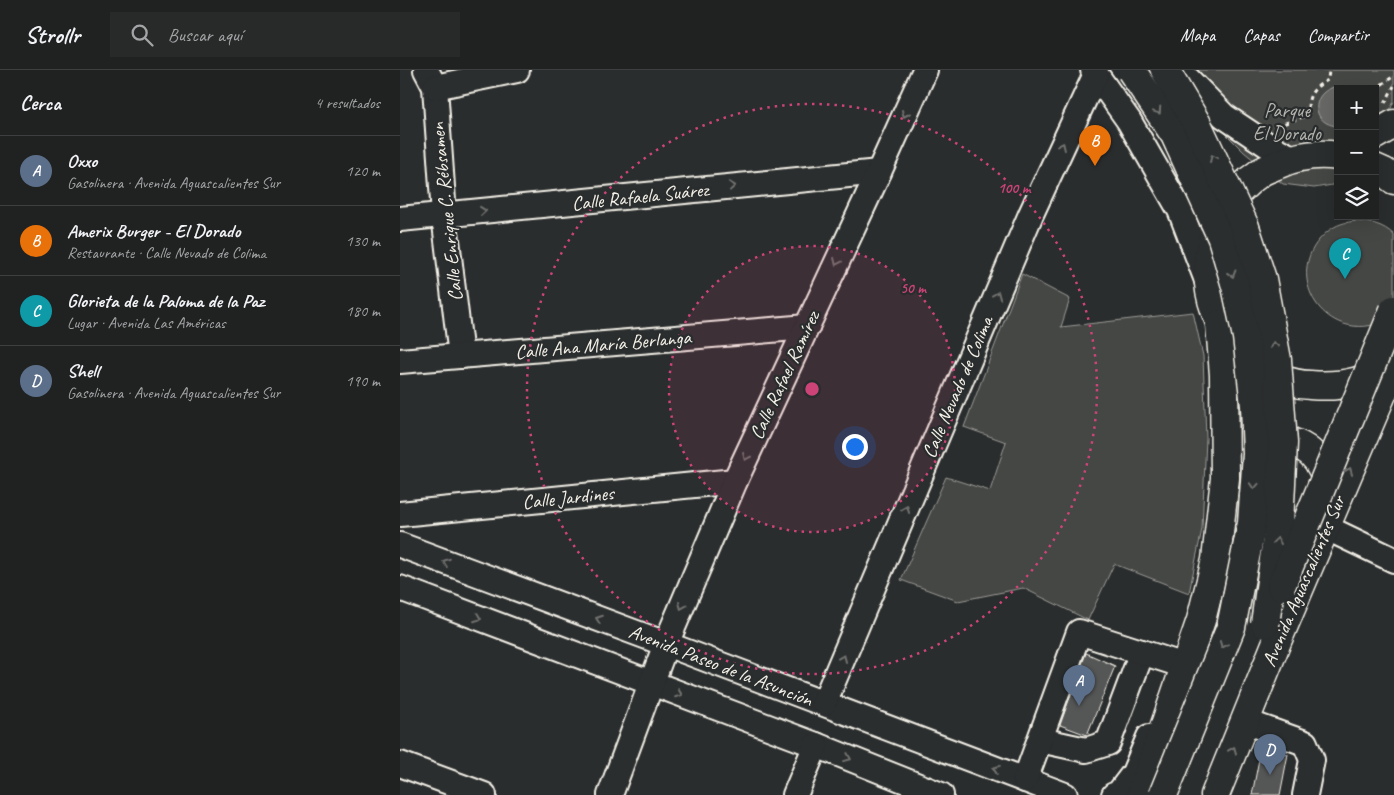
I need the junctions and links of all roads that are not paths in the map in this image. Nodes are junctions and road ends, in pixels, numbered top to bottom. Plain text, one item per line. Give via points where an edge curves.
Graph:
1 (517, 70) edge
2 (925, 70) edge
3 (1131, 70) edge
4 (1165, 70) edge
5 (1179, 70) edge
6 (1094, 72) edge
7 (431, 78) edge
8 (1394, 124) edge
9 (1379, 133) edge
10 (1333, 153) edge
11 (1292, 158) junction
12 (1379, 170) edge
13 (879, 172) junction
14 (1394, 180) edge
15 (444, 215) junction
16 (400, 219) edge
17 (1208, 284) junction
18 (1394, 310) edge
19 (1220, 324) junction
20 (807, 327) junction
21 (461, 356) junction
22 (400, 361) edge
23 (1394, 362) edge
24 (1394, 368) edge
25 (1225, 478) junction
26 (735, 481) junction
27 (400, 514) edge
28 (1325, 527) junction
29 (400, 545) edge
30 (1394, 560) edge
31 (400, 588) edge
32 (1265, 624) junction
33 (666, 644) junction
34 (1142, 652) junction
35 (1184, 669) junction
36 (650, 683) junction
37 (824, 703) junction
38 (1244, 721) junction
39 (1040, 740) junction
40 (816, 745) junction
41 (400, 764) edge
42 (1037, 787) edge
43 (484, 795) edge
44 (610, 795) edge
45 (795, 795) edge
46 (941, 795) edge
47 (1065, 795) edge
48 (1114, 795) edge
49 (1141, 795) edge
50 (1163, 795) edge
51 (1194, 795) edge
52 (1215, 795) edge
53 (1304, 795) edge

1 - 7 street
2 -> 13 street, Calle Rafael Ramírez
3 -> 50 main road, bridge via 1174,135 1222,238 1247,337 1255,405 1257,454 1252,523 1231,627
32 -> 4 main road, Avenida Aguascalientes Sur, bridge via 1280,515 1283,443 1277,360 1262,280 1245,227 1198,124
5 - 11 street via 1224,116
6 - 17 street via 1129,121 1180,210
37 -> 6 street, Calle Nevado de Colima
7 - 15 street, Calle Enrique C. Rébsamen
8 - 9 main road
10 - 11 main road
11 - 17 main road via 1262,172 1237,193 1219,220 1209,252
12 - 14 main road
15 -> 13 street, Calle Rafaela Suárez
13 -> 20 street, Calle Rafael Ramírez
15 - 16 street, Calle Rafaela Suárez
15 - 21 street, Calle Enrique C. Rébsamen
17 - 19 main road
18 - 32 main road, bridge
19 - 23 main road via 1235,346 1254,364 1277,377 1302,385 1328,387 1354,382 1378,373
19 - 25 main road
20 - 21 street, Calle Ana María Berlanga
20 -> 26 street, Calle Rafael Ramírez
21 - 22 street, Calle Ana María Berlanga
28 -> 24 main road, Avenida Aguascalientes Sur
25 - 28 main road via 1242,454 1277,441 1293,442 1316,457 1326,480
25 - 35 main road via 1216,560 1202,620
26 - 27 street, Calle Jardines
26 -> 33 street, Calle Rafael Ramírez
28 - 30 street
28 - 38 main road, Avenida Aguascalientes Sur
33 -> 29 street, Avenida Paseo de la Asunción
31 -> 36 street, Avenida Paseo de la Asunción
32 - 51 main road, Avenida Aguascalientes Sur
33 - 36 street, Calle Rafael Ramírez
33 - 37 street, Avenida Paseo de la Asunción
34 - 35 street
34 - 39 street via 1108,743 1086,750
34 - 39 street via 1079,632
35 - 48 street via 1170,686 1134,773
35 - 49 main road
36 -> 40 street, Avenida Paseo de la Asunción
36 - 44 street, Calle Rafael Ramírez
42 -> 37 street, Avenida Paseo de la Asunción
52 -> 38 main road, Avenida Aguascalientes Sur
38 - 53 street via 1305,743 1312,760
39 - 42 street
40 - 45 street
40 -> 46 street, Avenida Paseo de la Asunción
41 - 43 street
42 - 47 street, Avenida Paseo de la Asunción

